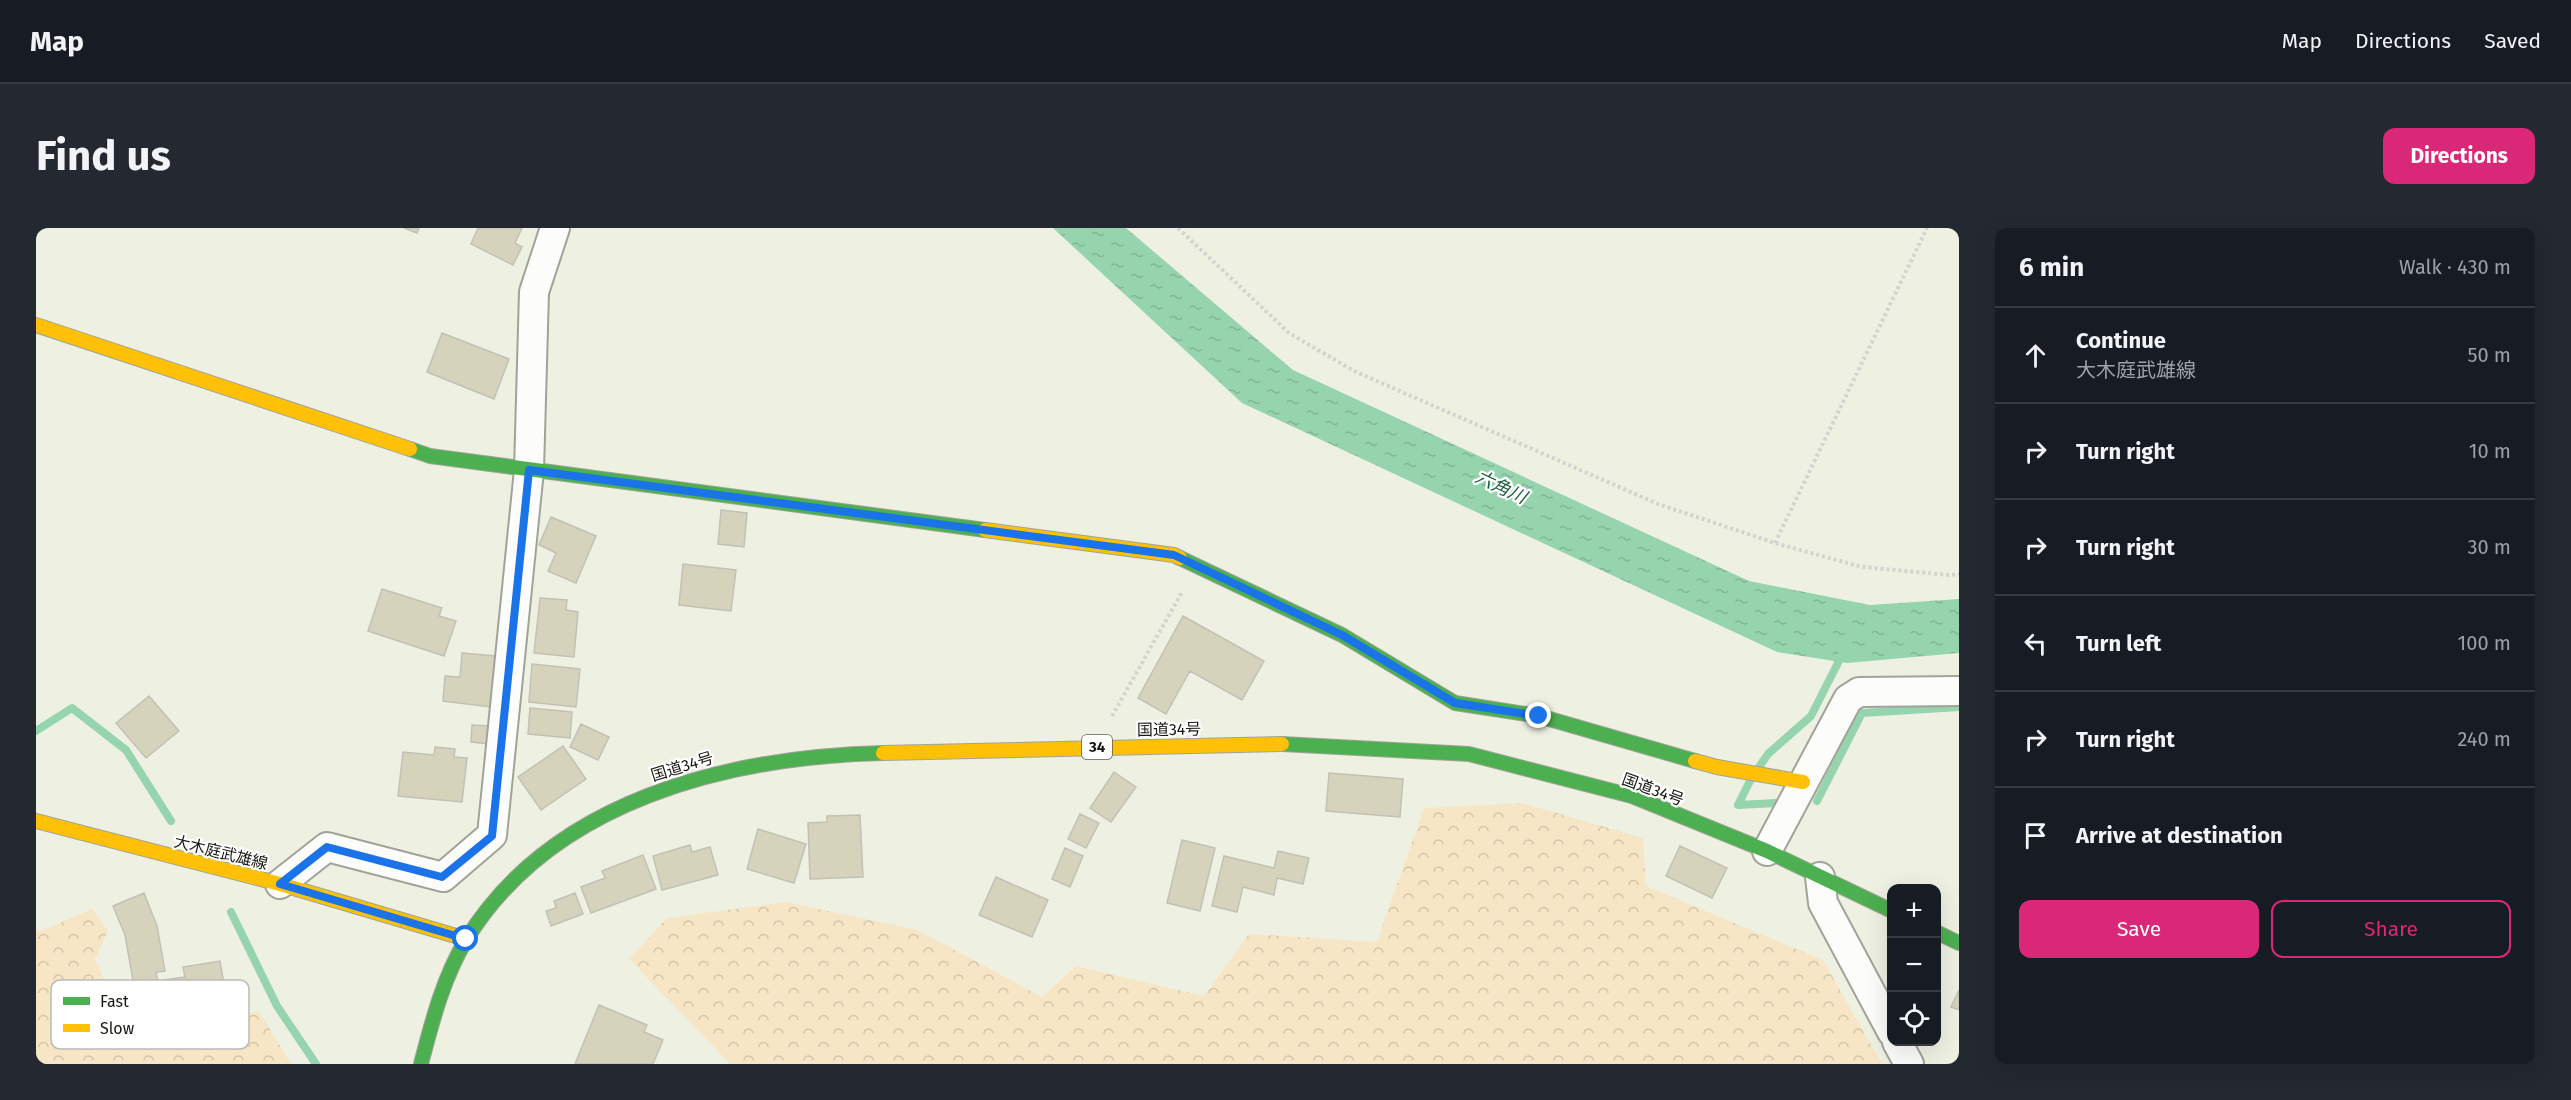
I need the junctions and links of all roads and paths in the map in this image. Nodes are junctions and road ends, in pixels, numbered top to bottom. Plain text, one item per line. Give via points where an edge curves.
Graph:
1 (555, 228) edge
2 (1178, 228) edge
3 (1927, 228) edge
4 (36, 325) edge
5 (529, 470) junction
6 (1775, 543) junction
7 (1196, 566) junction
8 (1959, 574) edge
9 (1959, 691) edge
10 (1113, 747) junction
11 (1803, 782) junction
12 (36, 821) edge
13 (1767, 851) junction
14 (1820, 877) junction
15 (280, 884) junction
16 (1887, 909) edge
17 (1941, 934) edge
18 (466, 939) junction
19 (1959, 942) edge
20 (1887, 1023) edge
21 (1900, 1046) edge
22 (421, 1064) edge
23 (1909, 1064) edge

1 - 5 street via 534,292
2 - 6 path via 1289,333 1354,371 1658,504
3 - 6 path
4 - 5 main road via 430,456
5 - 7 main road via 1174,555
5 - 15 street via 492,836 442,877 327,847
6 - 8 path via 1862,567
7 - 10 path via 1112,717
7 - 11 main road via 1342,635 1455,703 1539,716 1717,767
9 - 11 street via 1859,692 1848,699
10 - 13 main road, 国道34号 / 34 via 1270,743 1469,754 1632,796
10 - 18 main road, 国道34号 / 34 via 840,754 782,759 708,774 652,792 588,823 552,847 501,891
11 - 13 street
12 - 15 main road, 大木庭武雄線
13 - 14 main road, 国道34号 / 34
14 - 16 main road, 国道34号 / 34
14 - 20 street via 1823,903
15 - 18 main road, 大木庭武雄線
17 - 19 main road
18 - 22 main road, 国道34号 / 34 via 445,985
21 - 23 street

